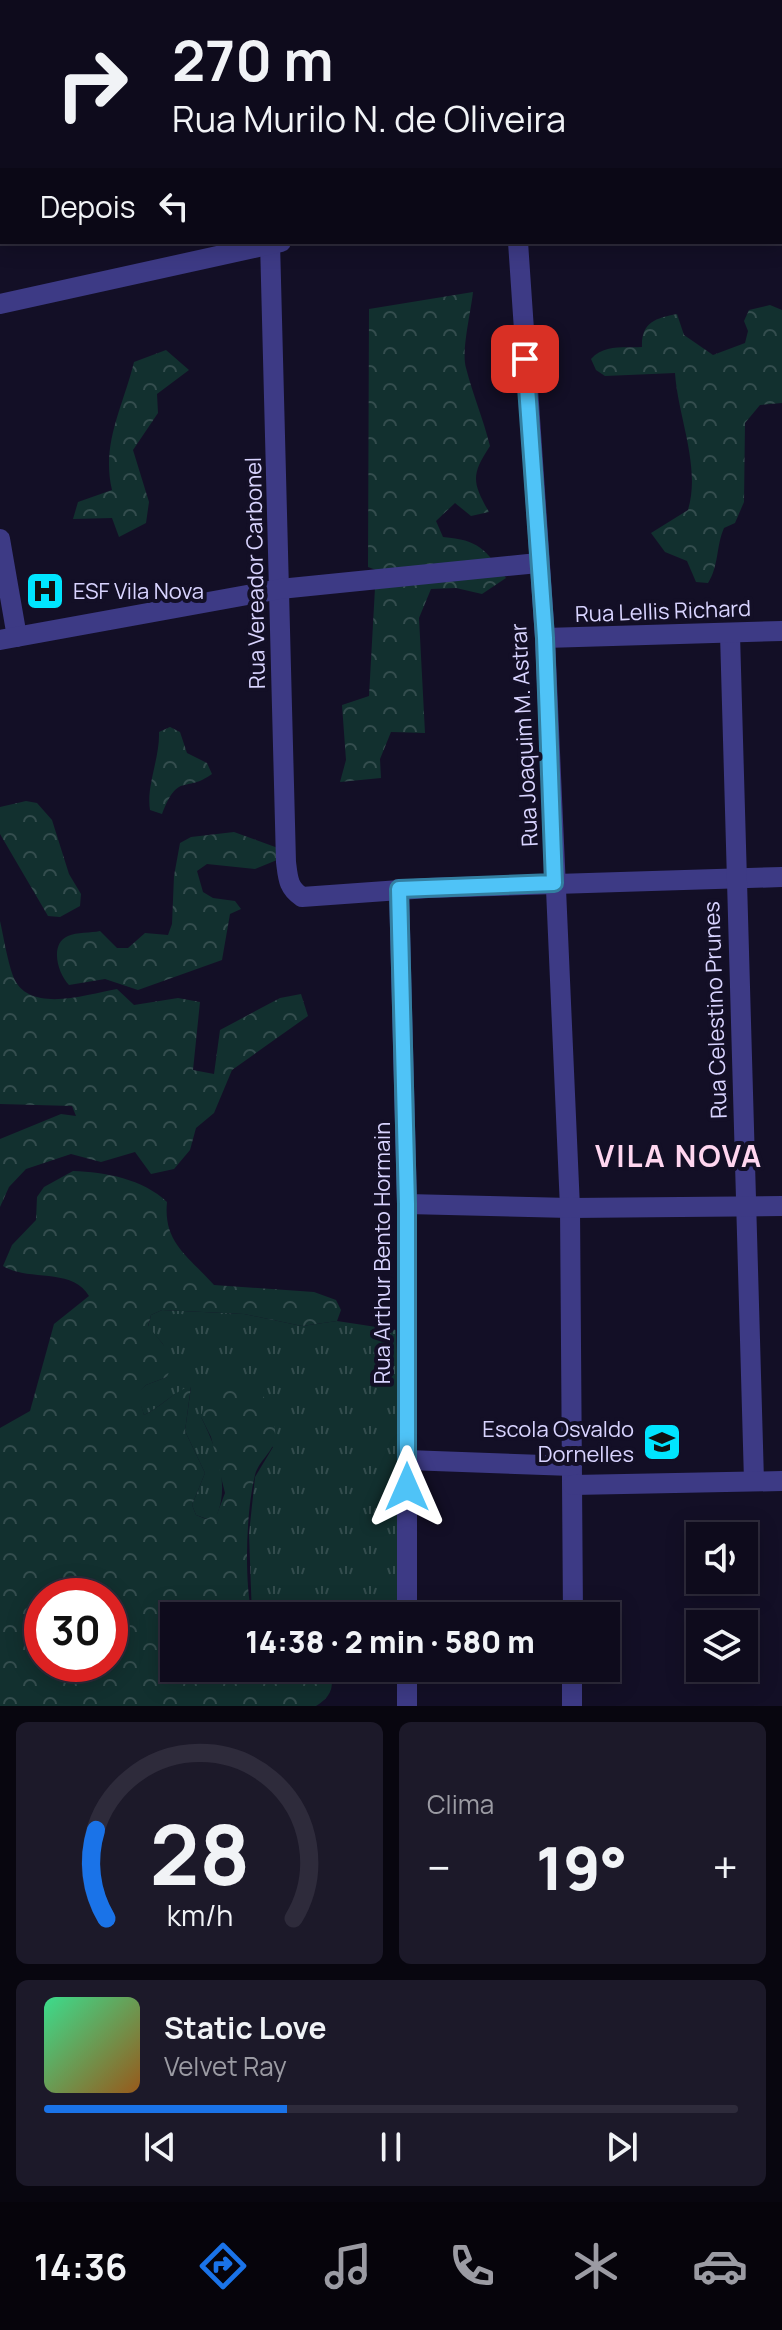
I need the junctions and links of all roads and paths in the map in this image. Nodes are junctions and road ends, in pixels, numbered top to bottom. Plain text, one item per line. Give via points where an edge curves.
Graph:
1 (270, 244) edge
2 (275, 244) edge
3 (518, 244) edge
4 (0, 304) edge
5 (0, 539) edge
6 (538, 563) junction
7 (280, 589) junction
8 (782, 631) edge
9 (730, 634) junction
10 (9, 638) edge
11 (545, 638) junction
12 (782, 877) edge
13 (734, 879) junction
14 (554, 883) junction
15 (399, 889) junction
16 (407, 1204) junction
17 (782, 1206) edge
18 (745, 1207) junction
19 (570, 1208) junction
20 (407, 1460) junction
21 (573, 1475) junction
22 (754, 1481) junction
23 (782, 1481) edge
24 (407, 1602) edge
25 (573, 1602) edge
26 (407, 1682) edge
27 (572, 1682) edge
28 (407, 1706) edge
29 (572, 1706) edge

1 - 4 street
2 - 7 street, Rua Vereador Carbonel
3 - 6 street, Rua Joaquim M. Astrar
5 - 10 street
6 - 7 street
6 - 11 street, Rua Joaquim M. Astrar
7 - 10 street
7 - 15 street, Rua Vereador Carbonel via 288,883 302,897
8 - 9 street, Rua Lellis Richard
9 - 11 street, Rua Lellis Richard
9 - 13 street, Rua Celestino Prunes
11 - 14 street, Rua Joaquim M. Astrar
12 - 13 street
13 - 14 street
13 - 18 street, Rua Celestino Prunes
14 - 15 street
14 - 19 street, Rua Joaquim M. Astrar
15 - 16 street, Rua Arthur Bento Hormain
16 - 19 street
16 - 20 street, Rua Arthur Bento Hormain
17 - 18 street
18 - 19 street
18 - 22 street, Rua Celestino Prunes
19 - 21 street, Rua Joaquim M. Astrar
20 - 21 street
20 - 24 street, Rua Arthur Bento Hormain
21 - 22 street
21 - 25 street, Rua Joaquim M. Astrar
22 - 23 street
26 - 28 street
27 - 29 street

